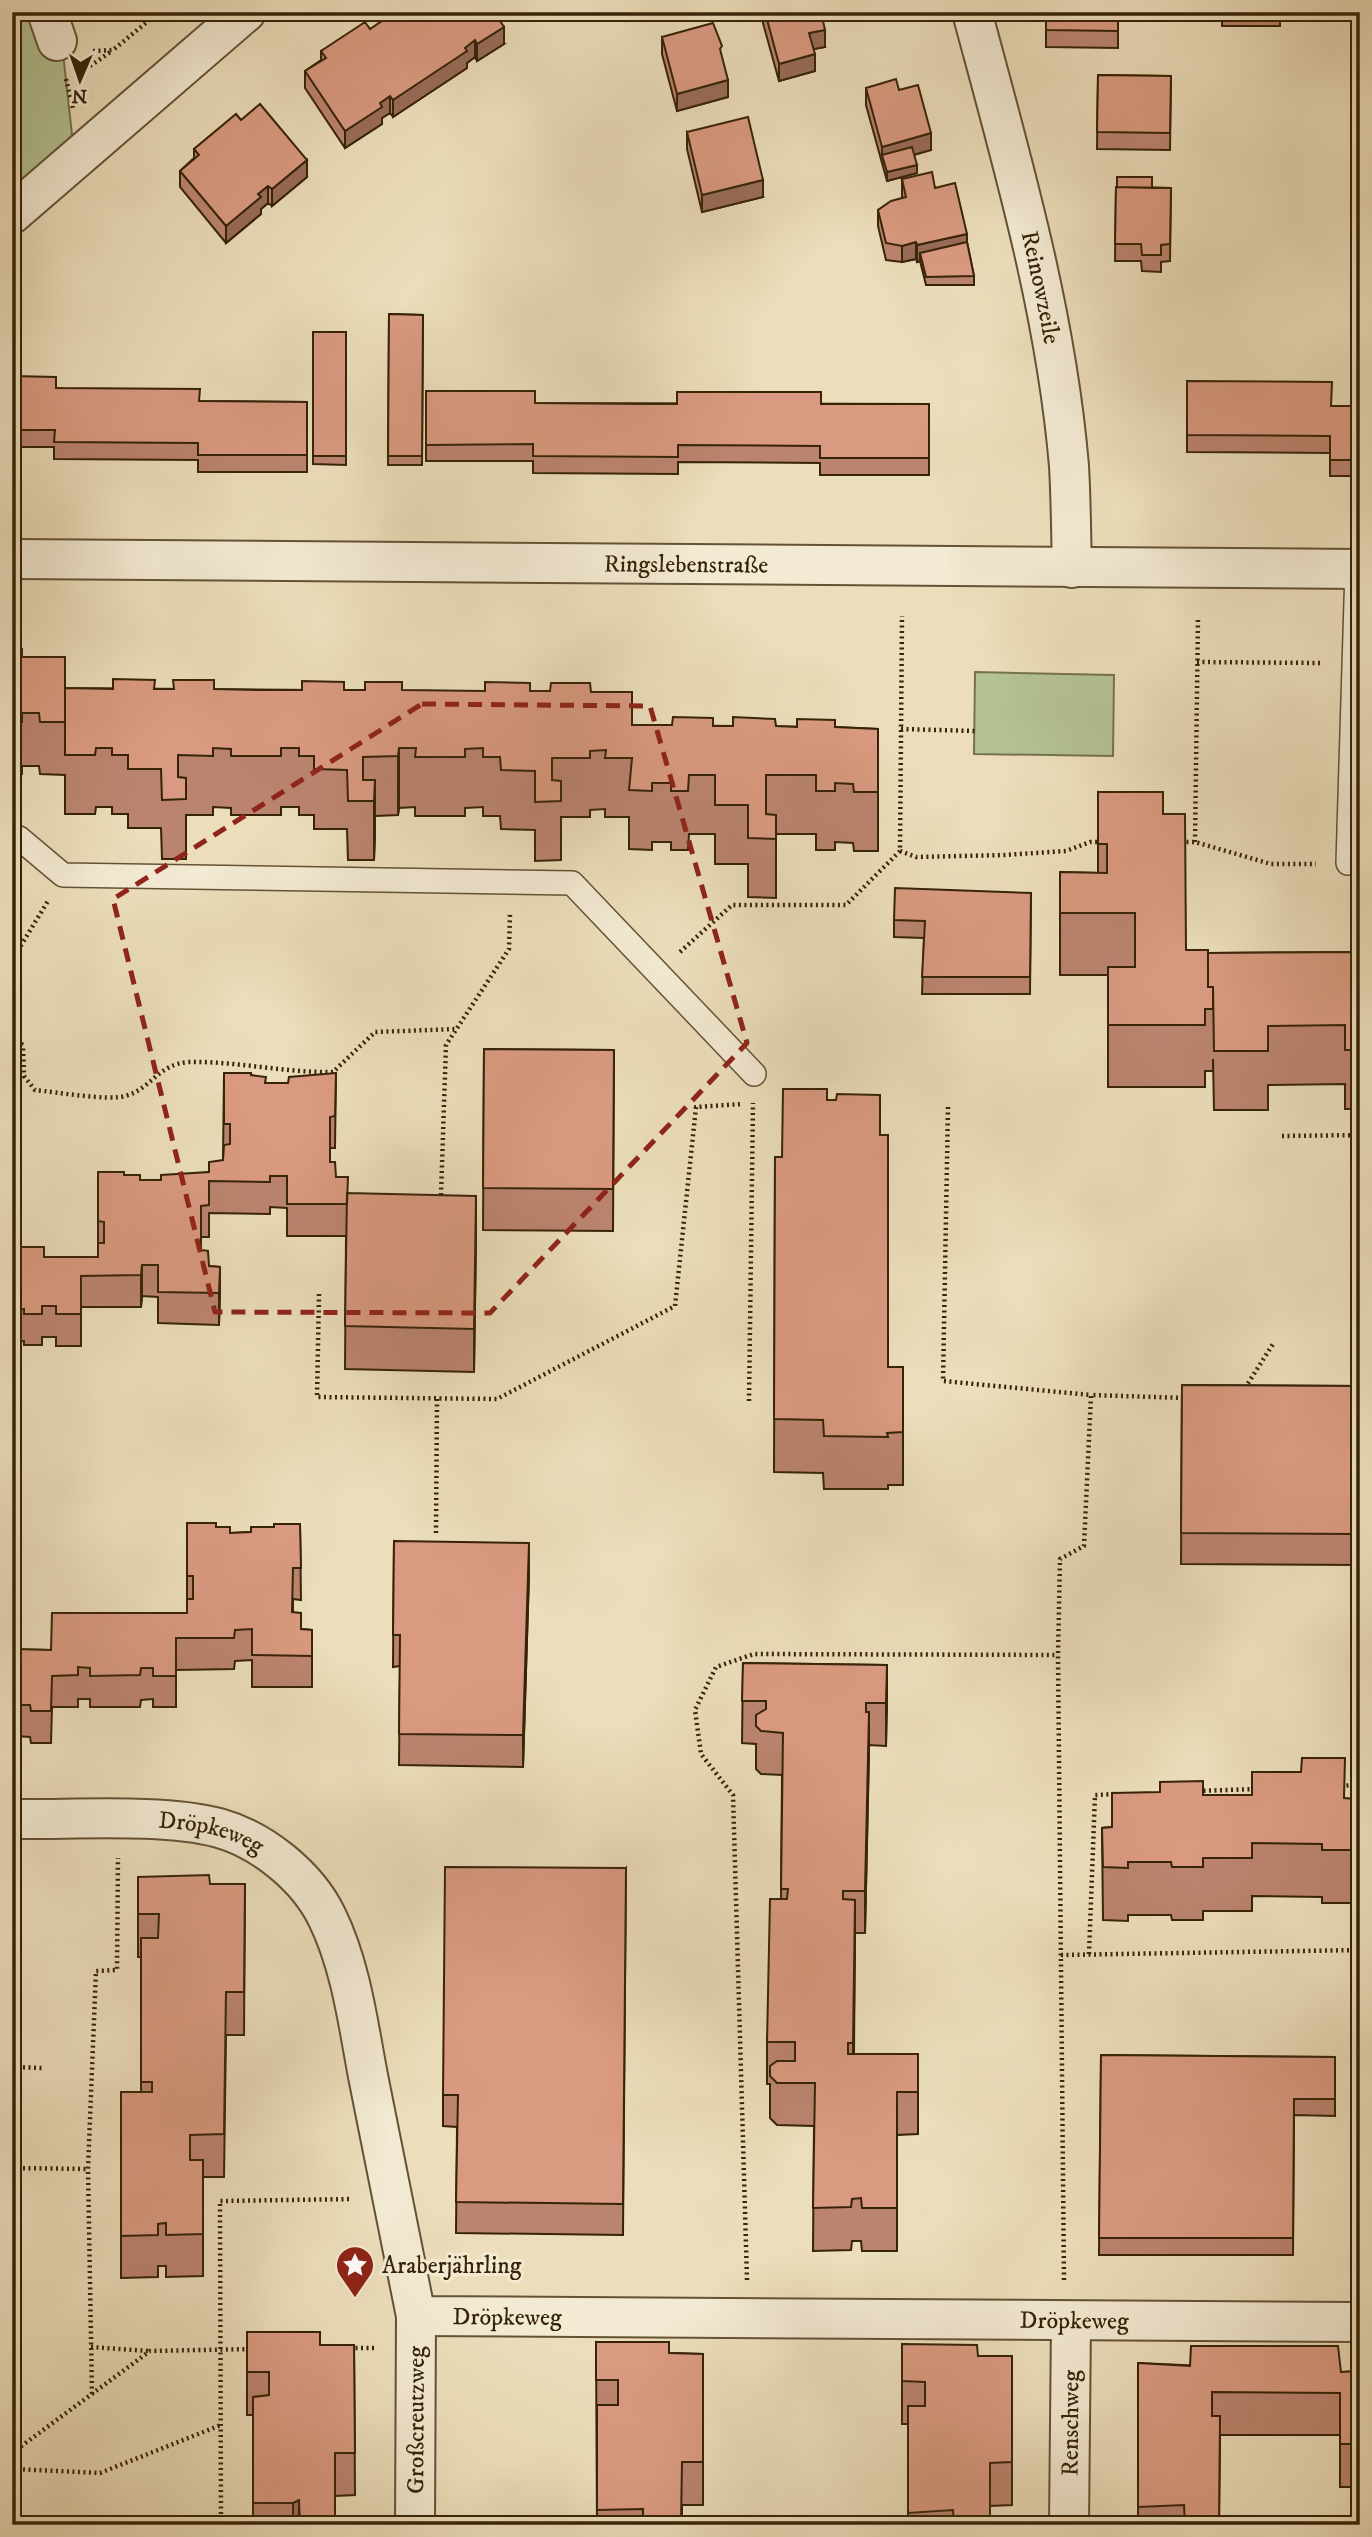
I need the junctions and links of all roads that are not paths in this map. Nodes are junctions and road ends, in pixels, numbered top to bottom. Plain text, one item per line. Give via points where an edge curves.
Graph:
1 (246, 12) edge
2 (972, 12) edge
3 (12, 214) edge
4 (12, 559) edge
5 (1072, 568) junction
6 (1358, 569) edge
7 (12, 836) edge
8 (1348, 863) road end
9 (754, 1074) road end
10 (12, 1819) edge
11 (1068, 2306) junction
12 (416, 2316) junction
13 (1360, 2322) edge
14 (415, 2525) edge
15 (1069, 2525) edge

1 - 3 street
2 - 5 street, Reinowzeile via 1044,300 1069,467
4 - 5 street, Ringslebenstraße
5 - 6 street, Ringslebenstraße
6 - 8 lane
7 - 9 lane via 63,875 572,883
10 - 12 street, Dröpkeweg via 187,1821 220,1828 277,1858 309,1890 327,1916 353,1996
11 - 12 street, Dröpkeweg
11 - 13 street, Dröpkeweg
11 - 15 street, Renschweg
12 - 14 street, Großcreutzweg

